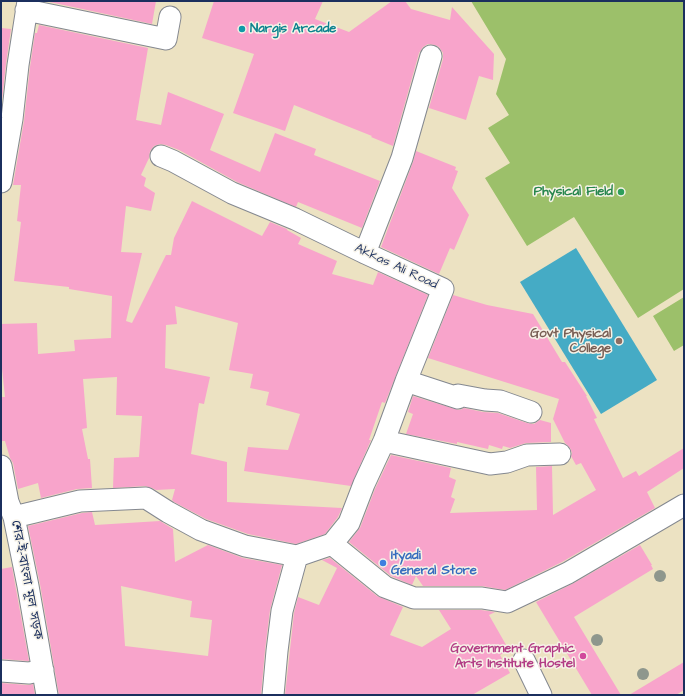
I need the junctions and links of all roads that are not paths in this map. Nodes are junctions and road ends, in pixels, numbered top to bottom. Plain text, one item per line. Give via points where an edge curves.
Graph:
1 (27, 5) edge
2 (170, 17) dead end
3 (431, 56) dead end
4 (161, 156) dead end
5 (1, 182) edge
6 (365, 253) junction
7 (406, 380) junction
8 (531, 412) dead end
9 (384, 441) junction
10 (560, 454) dead end
11 (1, 466) edge
12 (684, 505) edge
13 (8, 507) edge
14 (332, 544) junction
15 (297, 556) junction
16 (524, 660) dead end
17 (43, 670) junction
18 (1, 671) edge
19 (47, 695) edge
20 (273, 695) edge
21 (541, 695) edge

1 - 2 street via 166,38
1 - 5 street
3 - 6 street via 402,158
4 - 6 street, Akkas Ali Road via 232,193 295,219
6 - 7 street, Akkas Ali Road via 443,289
7 - 8 street via 458,398 458,395 500,401
7 - 9 street, Akkas Ali Road
9 - 10 street via 490,464 527,456
9 - 14 street, Akkas Ali Road via 349,523
11 - 13 street, শের-ই-বাংলা মূল সড়ক
12 - 14 street via 568,573 506,602 482,598 414,598 385,587
13 - 15 street via 146,498 201,530 245,546
13 - 17 street, শের-ই-বাংলা মূল সড়ক
14 - 15 street
15 - 20 street via 282,611
16 - 21 street
17 - 18 street
17 - 19 street, শের-ই-বাংলা মূল সড়ক

